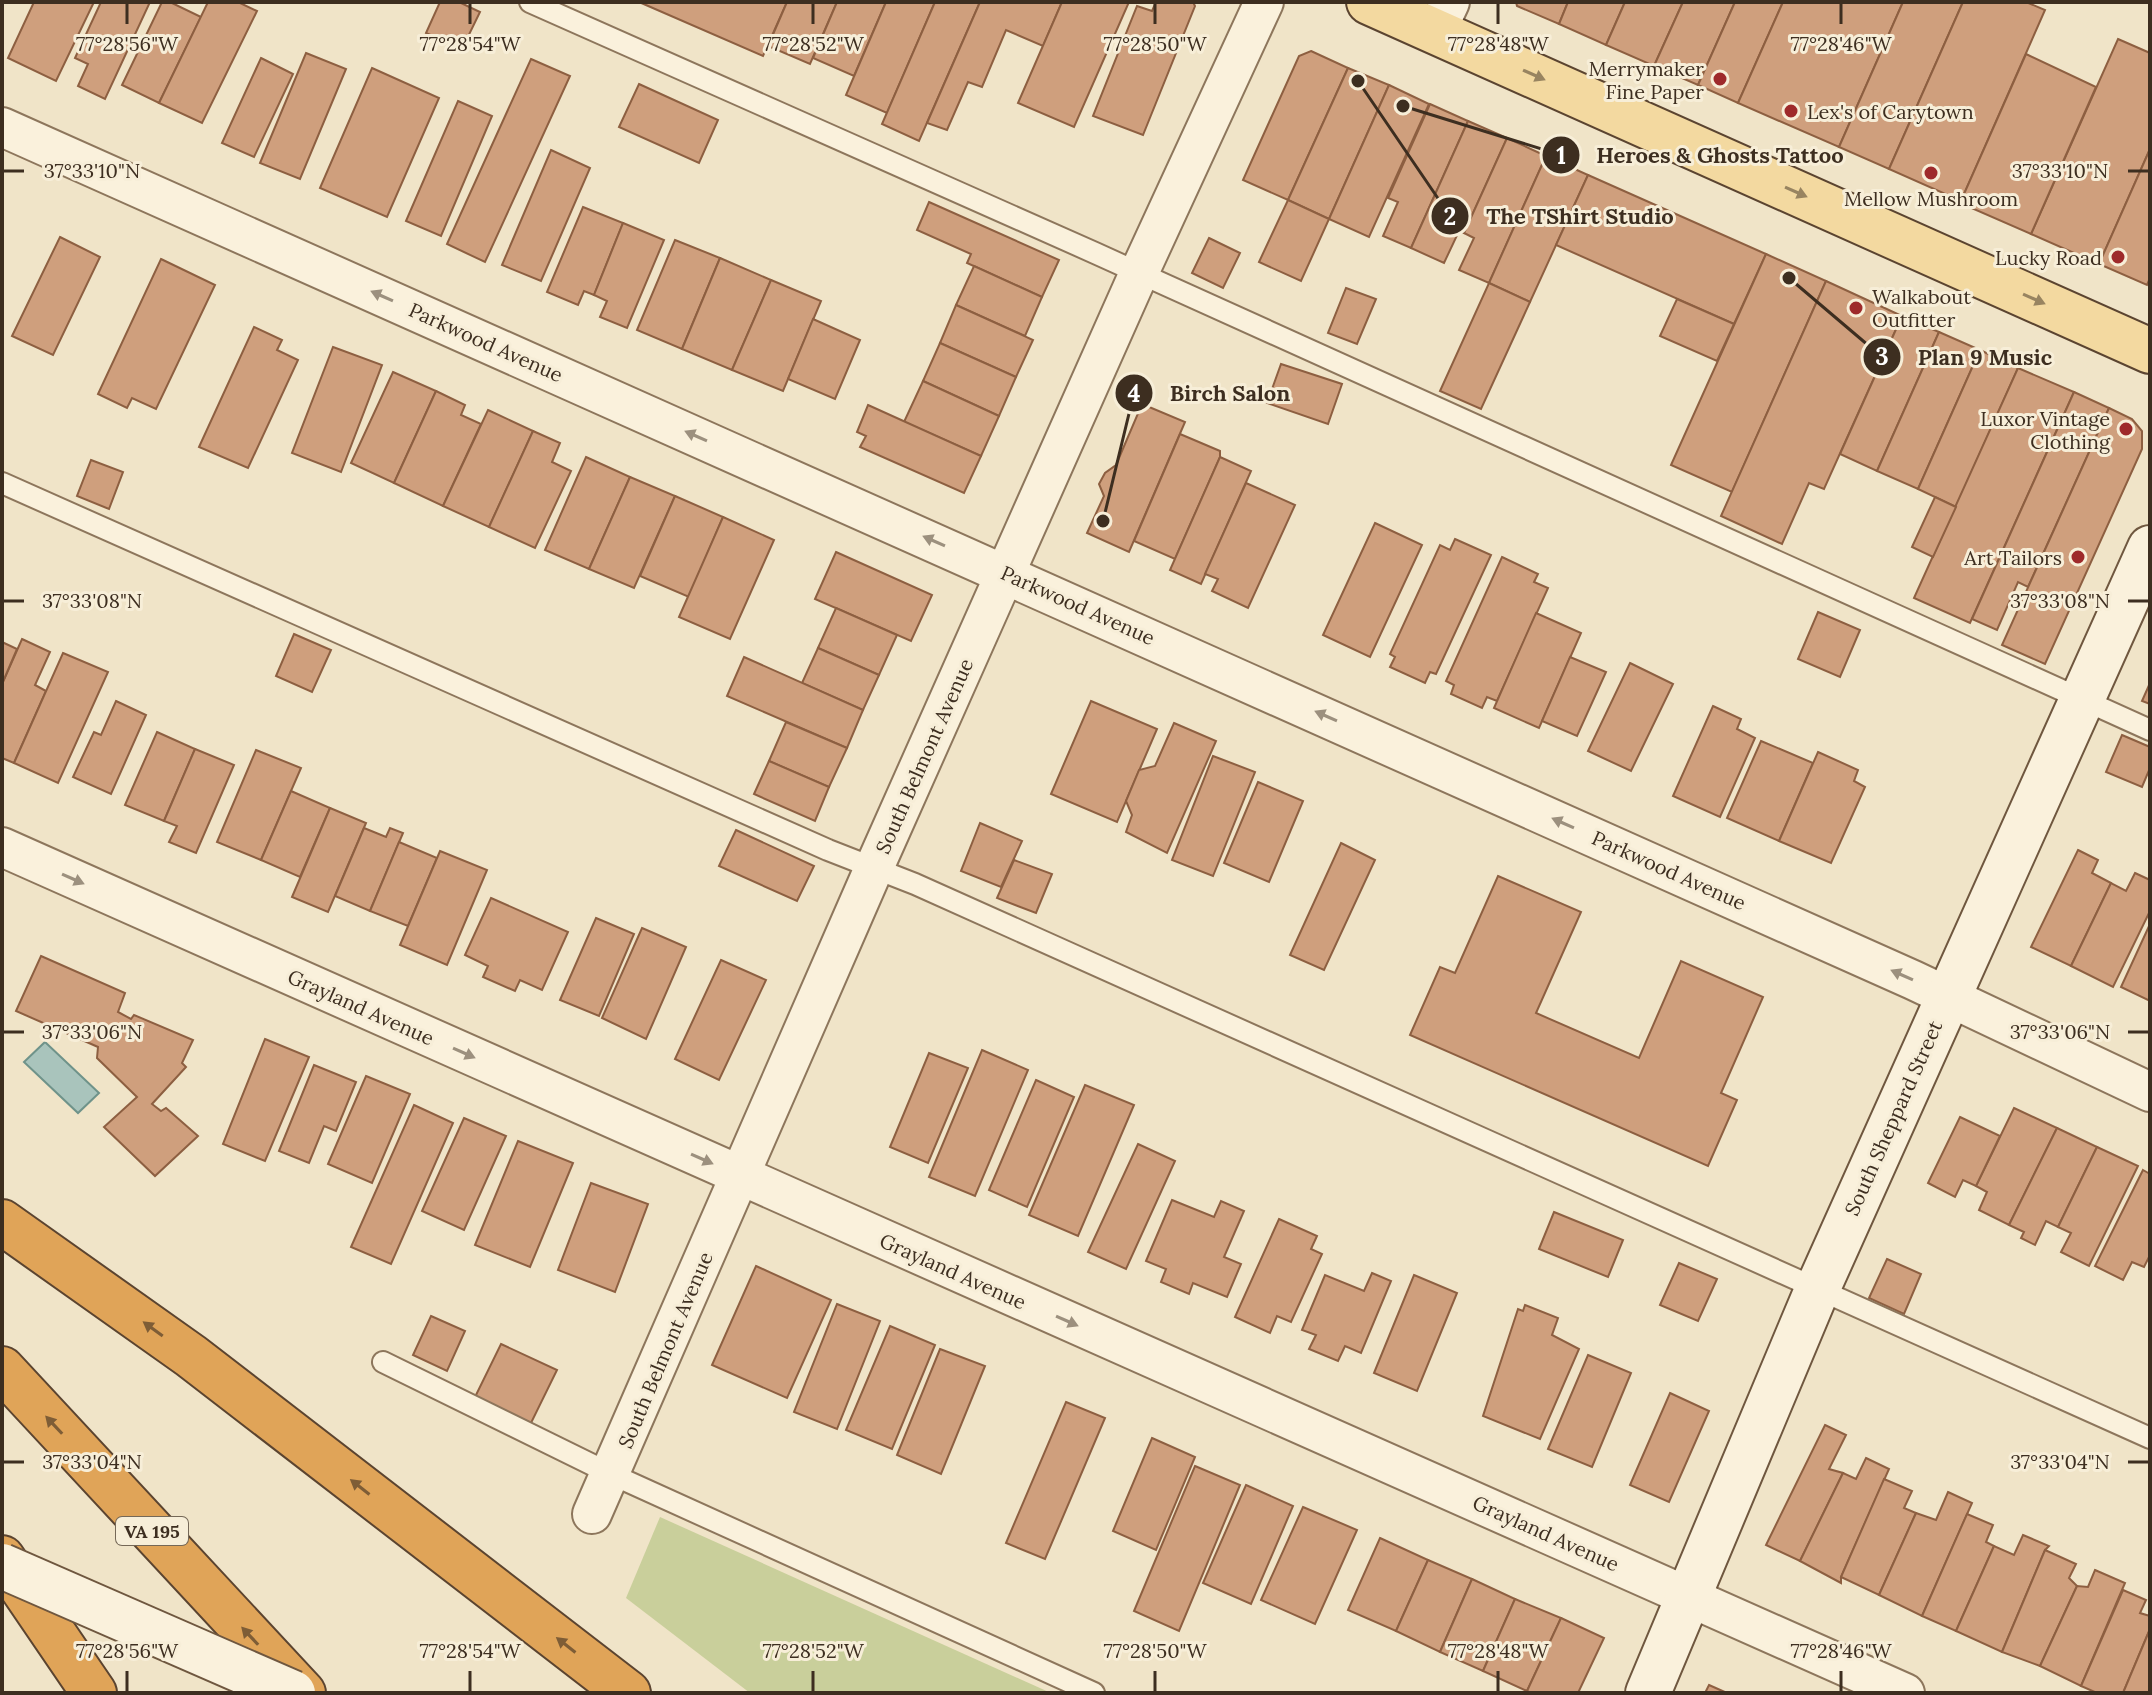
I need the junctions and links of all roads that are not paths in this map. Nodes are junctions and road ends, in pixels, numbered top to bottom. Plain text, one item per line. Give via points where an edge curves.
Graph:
1 (530, 2) edge
2 (1264, 2) edge
3 (1369, 2) edge
4 (1443, 17) edge
5 (2, 127) edge
6 (1139, 273) junction
7 (2150, 351) edge
8 (2, 483) edge
9 (2150, 548) edge
10 (1005, 573) junction
11 (2082, 700) junction
12 (2150, 730) edge
13 (2, 847) edge
14 (874, 868) junction
15 (1947, 995) junction
16 (2150, 1092) edge
17 (740, 1176) junction
18 (2, 1222) edge
19 (1817, 1290) junction
20 (383, 1362) dead end
21 (2, 1369) edge
22 (2150, 1438) edge
23 (611, 1474) junction
24 (592, 1514) dead end
25 (2, 1558) edge
26 (2, 1566) edge
27 (1689, 1597) junction
28 (94, 1693) edge
29 (293, 1693) edge
30 (303, 1693) edge
31 (628, 1693) edge
32 (1094, 1693) edge
33 (1648, 1693) edge
34 (1905, 1693) edge

1 - 6 lane
2 - 6 street, South Belmont Avenue
3 - 4 main road
4 -> 7 main road
10 -> 5 street, Parkwood Avenue
6 - 10 street, South Belmont Avenue
6 - 11 lane
8 - 14 lane
9 - 11 street, South Sheppard Street
10 - 14 street, South Belmont Avenue
15 -> 10 street, Parkwood Avenue
11 - 12 lane
11 - 15 street, South Sheppard Street
13 -> 17 street, Grayland Avenue
14 - 17 street, South Belmont Avenue
14 - 19 lane
15 - 16 street, Parkwood Avenue
15 - 19 street, South Sheppard Street
17 - 23 street, South Belmont Avenue
17 -> 27 street, Grayland Avenue
31 -> 18 highway via 191,1356
19 - 22 lane
19 - 27 street, South Sheppard Street
20 - 23 lane
30 -> 21 highway, VA 195
23 - 24 street, South Belmont Avenue
23 - 32 lane
25 - 28 highway
26 - 29 street, bridge
27 - 33 street, South Sheppard Street
27 - 34 street, Grayland Avenue

